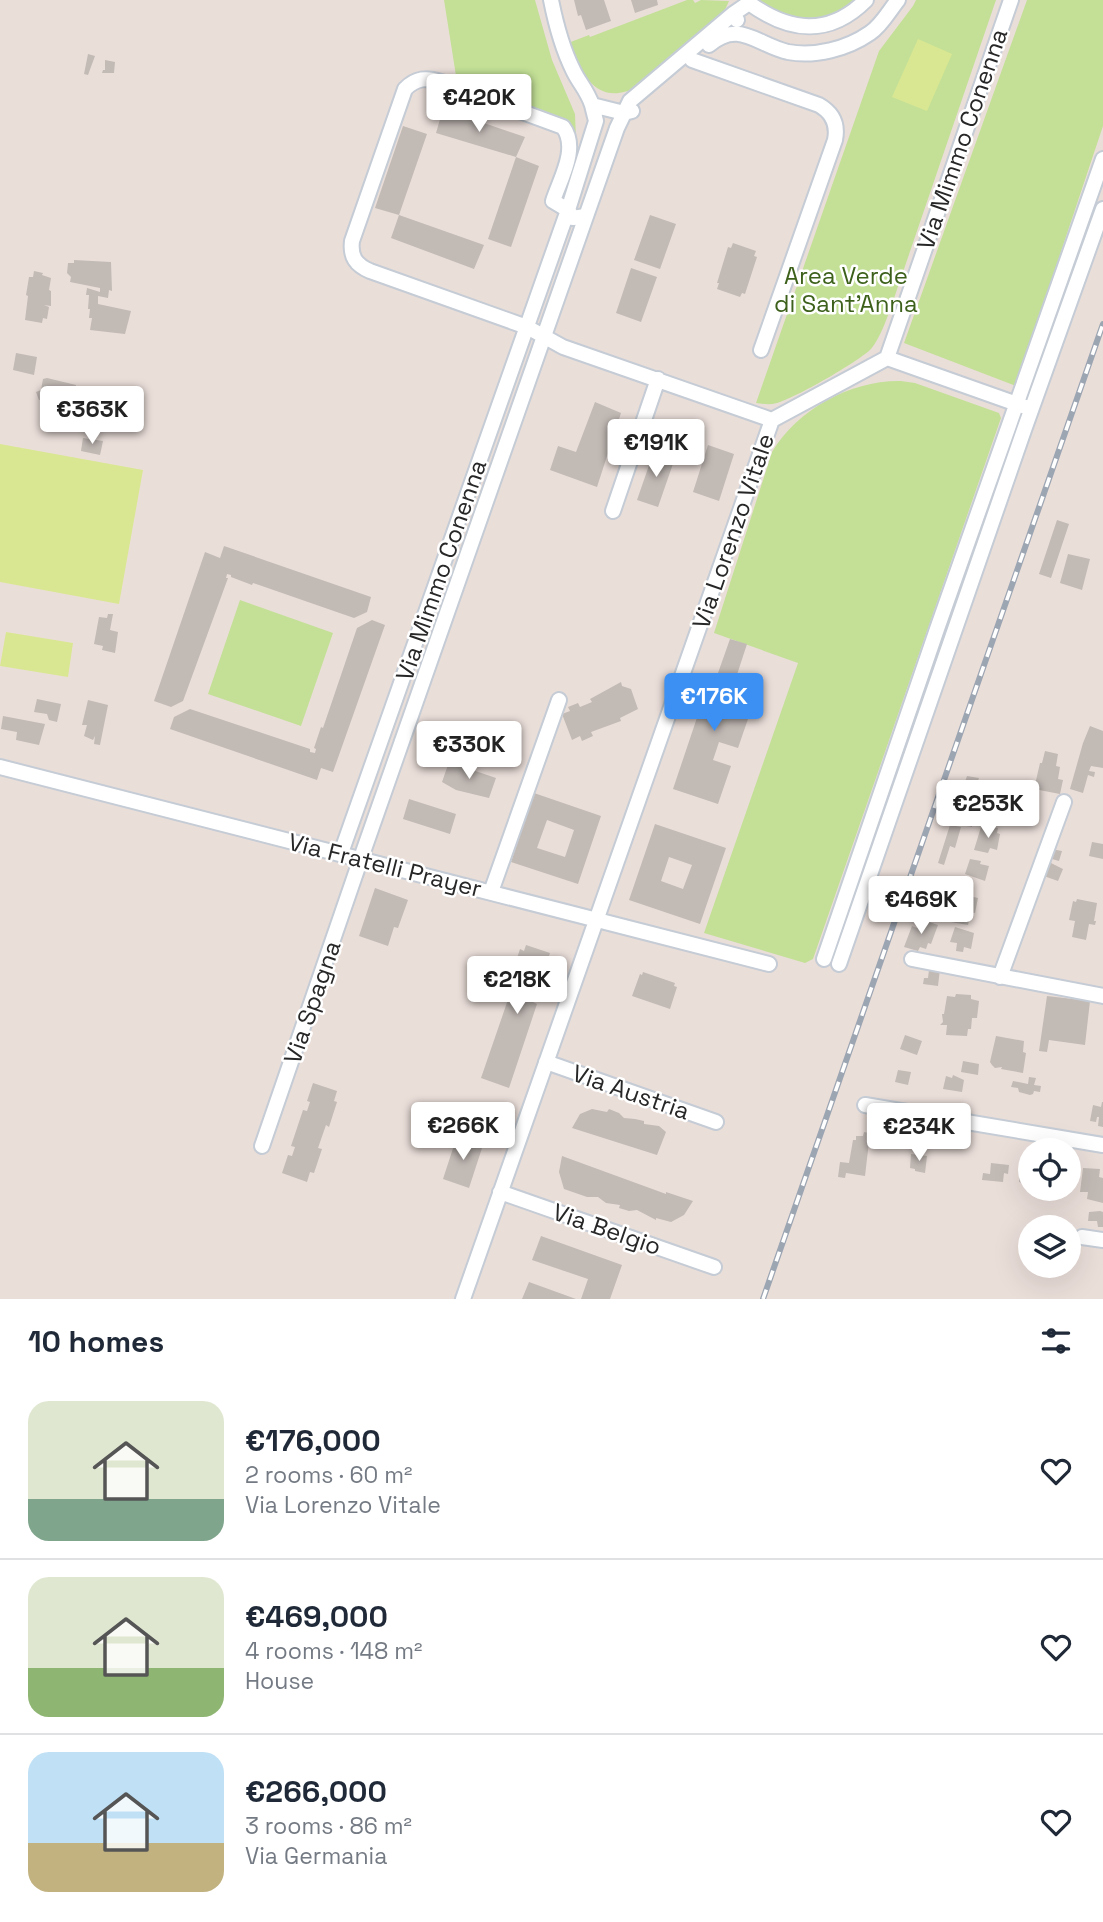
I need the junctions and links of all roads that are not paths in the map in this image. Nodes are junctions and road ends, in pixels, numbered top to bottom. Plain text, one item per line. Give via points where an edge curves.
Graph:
1 (551, 0) edge
2 (866, 0) edge
3 (898, 0) edge
4 (1011, 0) edge
5 (733, 14) junction
6 (744, 34) junction
7 (692, 60) junction
8 (592, 105) junction
9 (624, 113) junction
10 (1103, 159) edge
11 (1103, 209) edge
12 (568, 210) junction
13 (585, 216) junction
14 (555, 246) junction
15 (575, 248) junction
16 (527, 327) junction
17 (542, 337) junction
18 (761, 349) dead end
19 (887, 358) junction
20 (658, 380) junction
21 (1016, 403) junction
22 (1031, 409) junction
23 (772, 420) junction
24 (613, 511) dead end
25 (438, 581) junction
26 (456, 586) junction
27 (430, 602) junction
28 (448, 609) junction
29 (559, 700) dead end
30 (0, 767) edge
31 (1063, 802) dead end
32 (341, 853) junction
33 (361, 858) junction
34 (491, 892) junction
35 (596, 919) junction
36 (912, 958) dead end
37 (824, 959) dead end
38 (769, 964) dead end
39 (839, 964) dead end
40 (1000, 977) junction
41 (1103, 996) edge
42 (546, 1062) junction
43 (865, 1105) dead end
44 (716, 1122) dead end
45 (1103, 1145) edge
46 (262, 1146) dead end
47 (500, 1192) junction
48 (1082, 1237) dead end
49 (1103, 1240) edge
50 (714, 1267) dead end
51 (463, 1299) edge

1 - 8 street via 561,44
2 - 5 street via 850,14 814,27 780,22 749,3
3 - 6 street via 871,32 832,50 787,51
4 - 19 street, Via Mimmo Conenna
5 - 6 street
5 - 9 street, Via Mimmo Conenna via 630,101
6 - 7 street via 719,36
7 - 9 street via 631,112
7 - 18 street via 819,105 836,125 835,141
8 - 9 street
8 - 12 street, Via Mimmo Conenna via 596,121
9 - 13 street, Via Mimmo Conenna
10 - 21 street
11 - 22 street
12 - 13 street via 573,218
12 - 14 street, Via Mimmo Conenna
12 - 16 street via 553,201 570,148 563,127 432,79 421,78 405,89 352,241 354,259 370,271
13 - 15 street, Via Mimmo Conenna
14 - 15 street via 566,242
14 - 16 street, Via Mimmo Conenna
15 - 17 street, Via Mimmo Conenna
16 - 17 street
16 - 25 street, Via Mimmo Conenna
17 - 20 street
17 - 26 street, Via Mimmo Conenna
19 - 21 street
19 - 23 street
20 - 23 street
20 - 24 street
21 - 22 street
21 - 37 street
22 - 39 street
23 - 35 street, Via Lorenzo Vitale
25 - 26 street
25 - 27 street, Via Mimmo Conenna
26 - 28 street, Via Mimmo Conenna
27 - 28 street
27 - 32 street, Via Mimmo Conenna
28 - 33 street, Via Mimmo Conenna
29 - 34 street
30 - 32 street, Via Fratelli Prayer
31 - 40 street
32 - 33 street, Via Fratelli Prayer
33 - 34 street, Via Fratelli Prayer
33 - 46 street, Via Spagna
34 - 35 street, Via Fratelli Prayer
35 - 38 street, Via Fratelli Prayer
35 - 42 street, Via Lorenzo Vitale
36 - 40 street
40 - 41 street
42 - 44 street, Via Austria
42 - 47 street, Via Lorenzo Vitale
43 - 45 street
47 - 50 street, Via Belgio
47 - 51 street, Via Lorenzo Vitale
48 - 49 street

